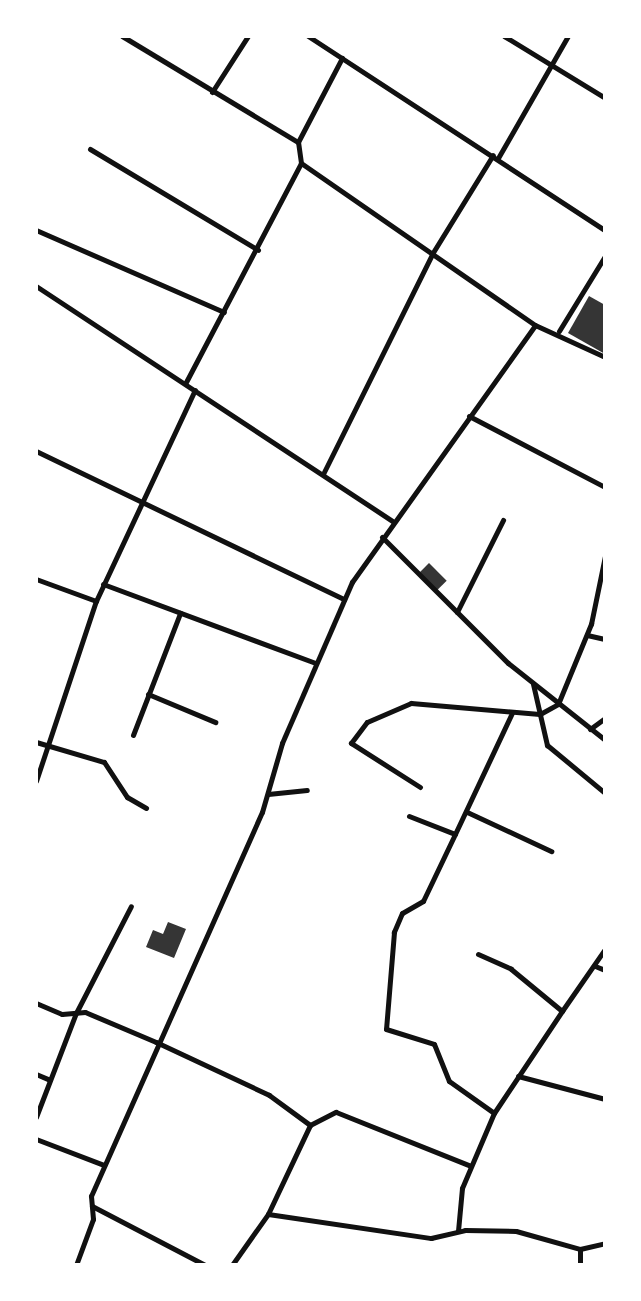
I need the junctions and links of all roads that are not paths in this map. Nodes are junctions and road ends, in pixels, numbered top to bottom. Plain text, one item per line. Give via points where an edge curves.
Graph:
1 (122, 36) edge
2 (248, 36) edge
3 (308, 36) edge
4 (504, 36) edge
5 (568, 36) edge
6 (342, 58) junction
7 (556, 68) junction
8 (212, 92) junction
9 (605, 98) edge
10 (298, 142) junction
11 (90, 149) dead end
12 (496, 156) junction
13 (301, 163) junction
14 (36, 230) edge
15 (605, 230) edge
16 (258, 250) junction
17 (432, 254) junction
18 (605, 256) edge
19 (36, 286) edge
20 (224, 312) junction
21 (535, 325) junction
22 (559, 331) junction
23 (605, 357) edge
24 (186, 382) junction
25 (195, 389) junction
26 (469, 416) junction
27 (36, 451) edge
28 (323, 475) junction
29 (605, 487) edge
30 (140, 500) junction
31 (503, 520) dead end
32 (392, 521) junction
33 (382, 537) junction
34 (605, 556) edge
35 (36, 579) edge
36 (103, 584) junction
37 (344, 599) junction
38 (96, 601) junction
39 (457, 612) junction
40 (180, 613) junction
41 (587, 635) junction
42 (605, 639) edge
43 (315, 663) junction
44 (533, 683) junction
45 (148, 694) junction
46 (558, 704) junction
47 (512, 713) junction
48 (540, 714) junction
49 (605, 718) edge
50 (215, 722) dead end
51 (590, 729) junction
52 (133, 735) dead end
53 (605, 740) edge
54 (36, 742) edge
55 (48, 745) junction
56 (36, 781) edge
57 (420, 787) dead end
58 (307, 790) dead end
59 (605, 793) edge
60 (267, 794) junction
61 (146, 808) dead end
62 (467, 812) junction
63 (409, 816) dead end
64 (455, 834) junction
65 (551, 851) dead end
66 (131, 906) dead end
67 (605, 949) edge
68 (478, 954) dead end
69 (595, 966) junction
70 (605, 970) edge
71 (36, 1003) edge
72 (562, 1011) junction
73 (76, 1013) junction
74 (156, 1042) junction
75 (36, 1074) edge
76 (518, 1076) junction
77 (50, 1080) junction
78 (605, 1099) edge
79 (494, 1113) junction
80 (36, 1117) edge
81 (310, 1125) junction
82 (36, 1139) edge
83 (104, 1165) junction
84 (471, 1166) junction
85 (91, 1205) junction
86 (268, 1214) junction
87 (458, 1231) junction
88 (605, 1243) edge
89 (580, 1249) junction
90 (202, 1264) edge
91 (76, 1265) edge
92 (232, 1265) edge
93 (580, 1265) edge

1 - 8 street
2 - 8 street
3 - 6 street
4 - 7 street
5 - 7 street
6 - 10 street
6 - 12 street
7 - 9 street
7 - 12 street
8 - 10 street
10 - 13 street
11 - 16 street
12 - 15 street
12 - 17 street
13 - 16 street
13 - 17 street
14 - 20 street
16 - 20 street
17 - 21 street
17 - 28 street
18 - 22 street
19 - 24 street
20 - 24 street
21 - 22 street
21 - 26 street
22 - 23 street
24 - 25 street
25 - 28 street
25 - 30 street
26 - 29 street
26 - 32 street
27 - 30 street
28 - 32 street
30 - 36 street
30 - 37 street
31 - 39 street
32 - 33 street
33 - 37 street
33 - 39 street
34 - 41 street
35 - 38 street
36 - 38 street
36 - 40 street
37 - 43 street
38 - 55 street
39 - 44 street
40 - 43 street
40 - 45 street
41 - 42 street
41 - 46 street
43 - 60 street
44 - 46 street
44 - 48 street
45 - 50 street
45 - 52 street
46 - 48 street
46 - 51 street
47 - 48 street
47 - 57 street via 411,703 367,722 351,743
47 - 62 street
48 - 59 street via 547,745
49 - 51 street
51 - 53 street
54 - 55 street
55 - 56 street
55 - 61 street via 104,762 127,797
58 - 60 street
60 - 74 street
62 - 64 street
62 - 65 street
63 - 64 street
64 - 79 street via 423,901 402,913 394,932 386,1029 434,1044 449,1081
66 - 73 street
67 - 69 street
68 - 72 street via 511,969
69 - 70 street
69 - 72 street
71 - 73 street
72 - 76 street
73 - 74 street
73 - 77 street
74 - 81 street via 269,1095
74 - 83 street
75 - 77 street
76 - 78 street
76 - 79 street
77 - 80 street
79 - 84 street
81 - 84 street via 336,1112 368,1120
81 - 86 street
82 - 83 street
83 - 85 street
84 - 87 street
85 - 90 street
85 - 91 street
86 - 87 street via 431,1238
86 - 92 street
87 - 89 street via 516,1231
88 - 89 street
89 - 93 street

